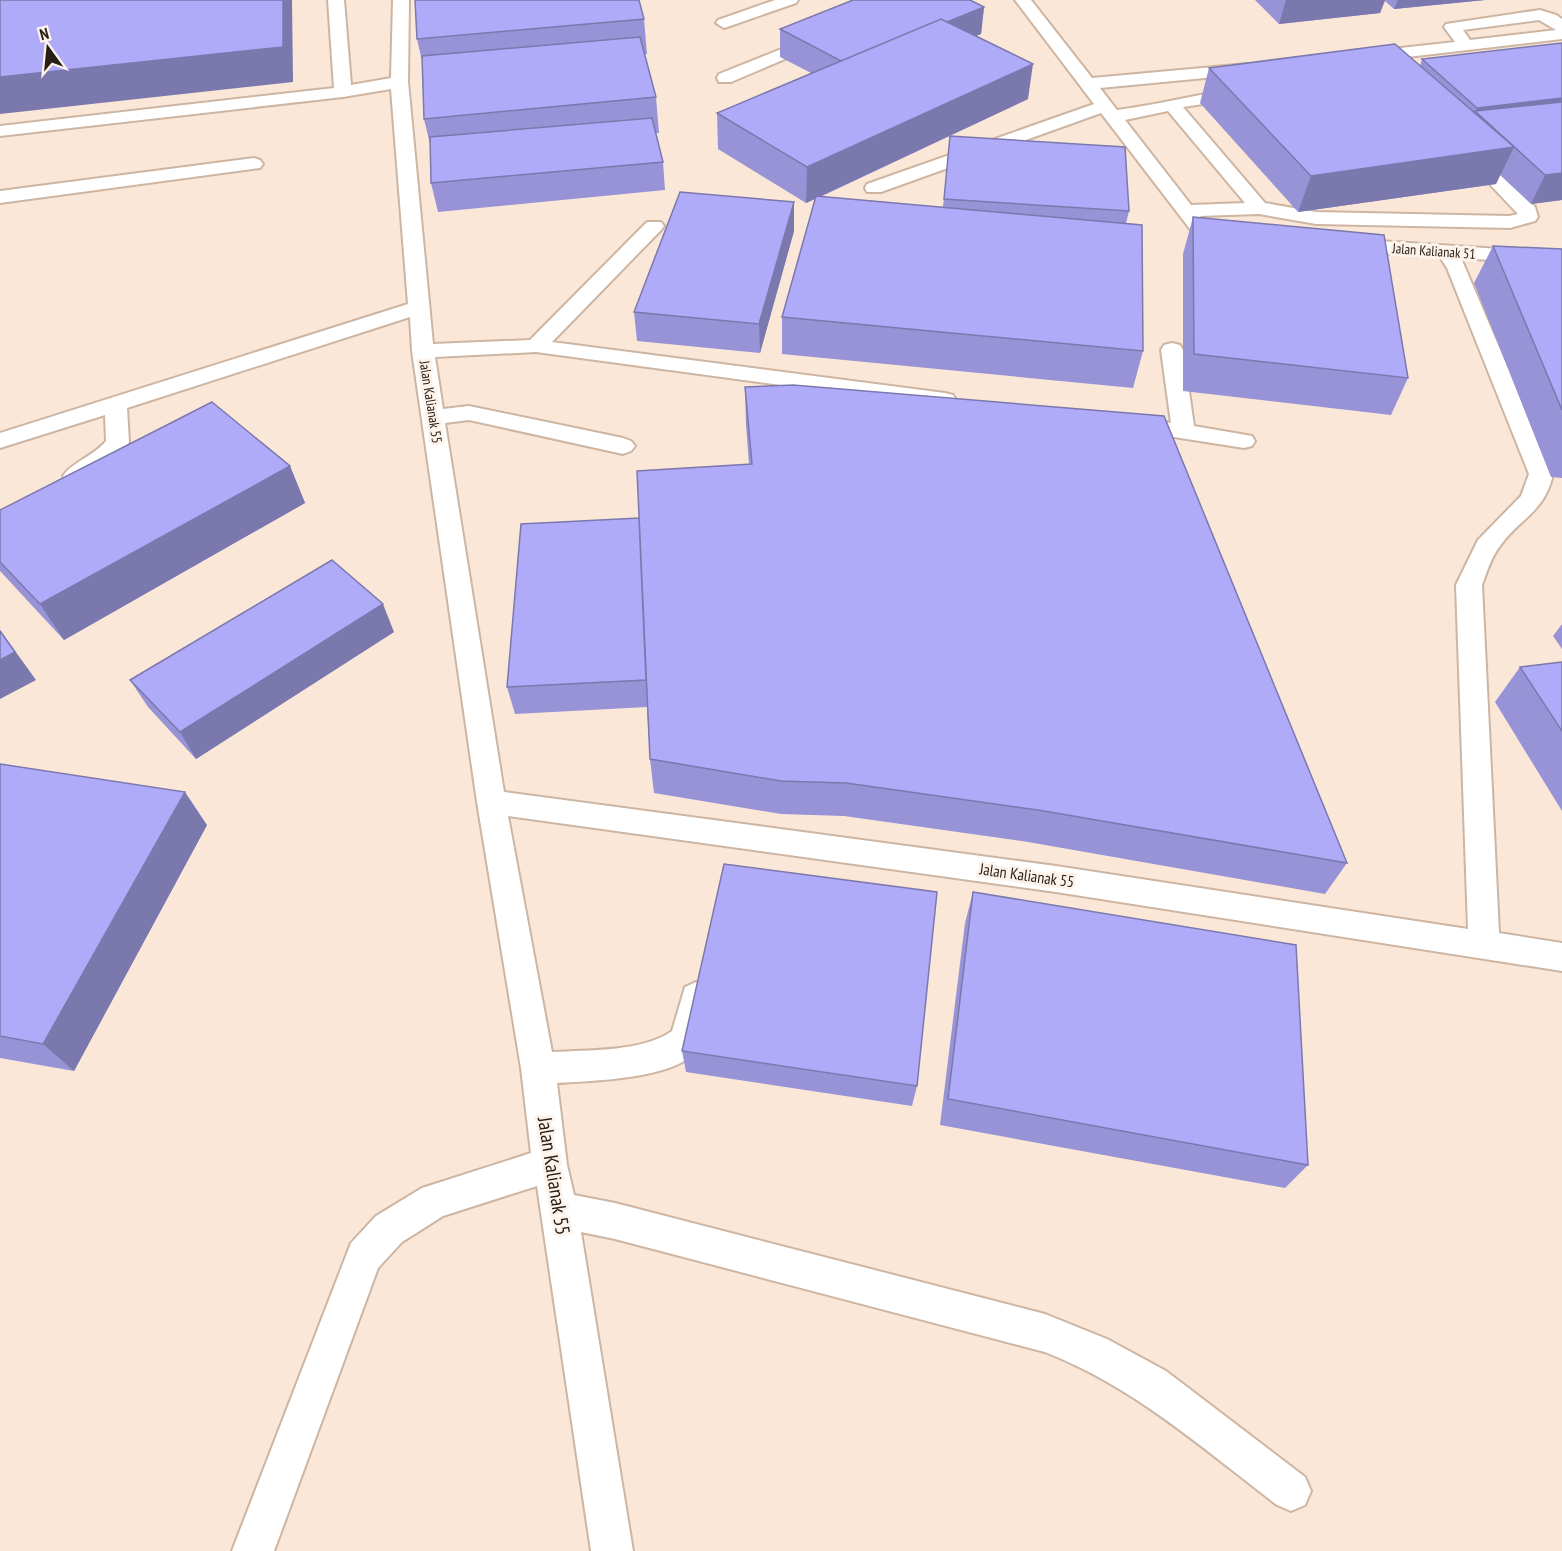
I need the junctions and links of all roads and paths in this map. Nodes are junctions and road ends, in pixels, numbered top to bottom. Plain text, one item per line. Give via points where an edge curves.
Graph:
1 (336, 0) edge
2 (401, 0) edge
3 (790, 0) edge
4 (1023, 0) edge
5 (724, 23) dead end
6 (1562, 27) edge
7 (830, 34) edge
8 (1562, 34) edge
9 (1520, 38) junction
10 (1466, 45) junction
11 (1429, 49) junction
12 (1542, 56) edge
13 (1351, 58) edge
14 (1444, 62) edge
15 (1260, 67) edge
16 (725, 78) dead end
17 (399, 82) junction
18 (1088, 84) junction
19 (343, 92) junction
20 (1252, 93) edge
21 (1172, 105) junction
22 (1109, 111) junction
23 (0, 130) edge
24 (1455, 138) edge
25 (254, 164) dead end
26 (874, 188) dead end
27 (0, 197) edge
28 (1259, 208) junction
29 (1187, 211) junction
30 (654, 226) dead end
31 (1243, 236) edge
32 (1334, 244) edge
33 (1448, 253) junction
34 (1562, 259) edge
35 (420, 307) junction
36 (536, 346) junction
37 (1172, 350) dead end
38 (423, 351) junction
39 (971, 403) edge
40 (116, 404) junction
41 (434, 417) junction
42 (1112, 421) edge
43 (1183, 430) junction
44 (0, 441) edge
45 (1244, 441) dead end
46 (623, 446) dead end
47 (53, 486) edge
48 (491, 802) junction
49 (1484, 945) junction
50 (1562, 957) edge
51 (705, 966) edge
52 (538, 1068) junction
53 (550, 1165) junction
54 (560, 1210) junction
55 (1291, 1491) dead end
56 (253, 1551) edge
57 (612, 1551) edge

1 - 19 lane
2 - 17 lane, Jalan Kalianak 55
3 - 5 lane
4 - 18 lane
6 - 10 lane via 1540,15 1452,27
7 - 16 lane
8 - 9 lane
9 - 10 lane
9 - 12 lane
10 - 11 lane
11 - 13 lane
11 - 14 lane
15 - 18 lane
17 - 19 lane
17 - 35 lane, Jalan Kalianak 55
18 - 22 lane
19 - 23 lane
20 - 21 lane
21 - 22 lane via 1145,112
21 - 28 lane
22 - 26 lane
22 - 29 lane
24 - 28 lane via 1528,211 1528,218 1510,222 1316,218
25 - 27 lane
28 - 29 lane
29 - 31 lane via 1197,225 1212,232
30 - 36 lane
32 - 33 lane, Jalan Kalianak 51
33 - 34 lane, Jalan Kalianak 51
33 - 49 lane via 1541,474 1539,488 1520,515 1493,537 1469,585
35 - 38 lane, Jalan Kalianak 55
35 - 40 lane
36 - 38 lane
36 - 39 lane
37 - 43 lane
38 - 41 lane, Jalan Kalianak 55
40 - 44 lane
40 - 47 lane via 118,442 106,457
41 - 46 lane via 469,413
41 - 48 lane, Jalan Kalianak 55
42 - 43 lane
43 - 45 lane
48 - 49 lane, Jalan Kalianak 55 via 1056,879
48 - 52 lane, Jalan Kalianak 55
49 - 50 lane, Jalan Kalianak 55
51 - 52 lane via 684,1041 667,1053
52 - 53 lane, Jalan Kalianak 55
53 - 54 lane, Jalan Kalianak 55
53 - 56 lane via 435,1201 389,1229 364,1256
54 - 55 lane via 1045,1333 1094,1352 1152,1385
54 - 57 lane, Jalan Kalianak 55

